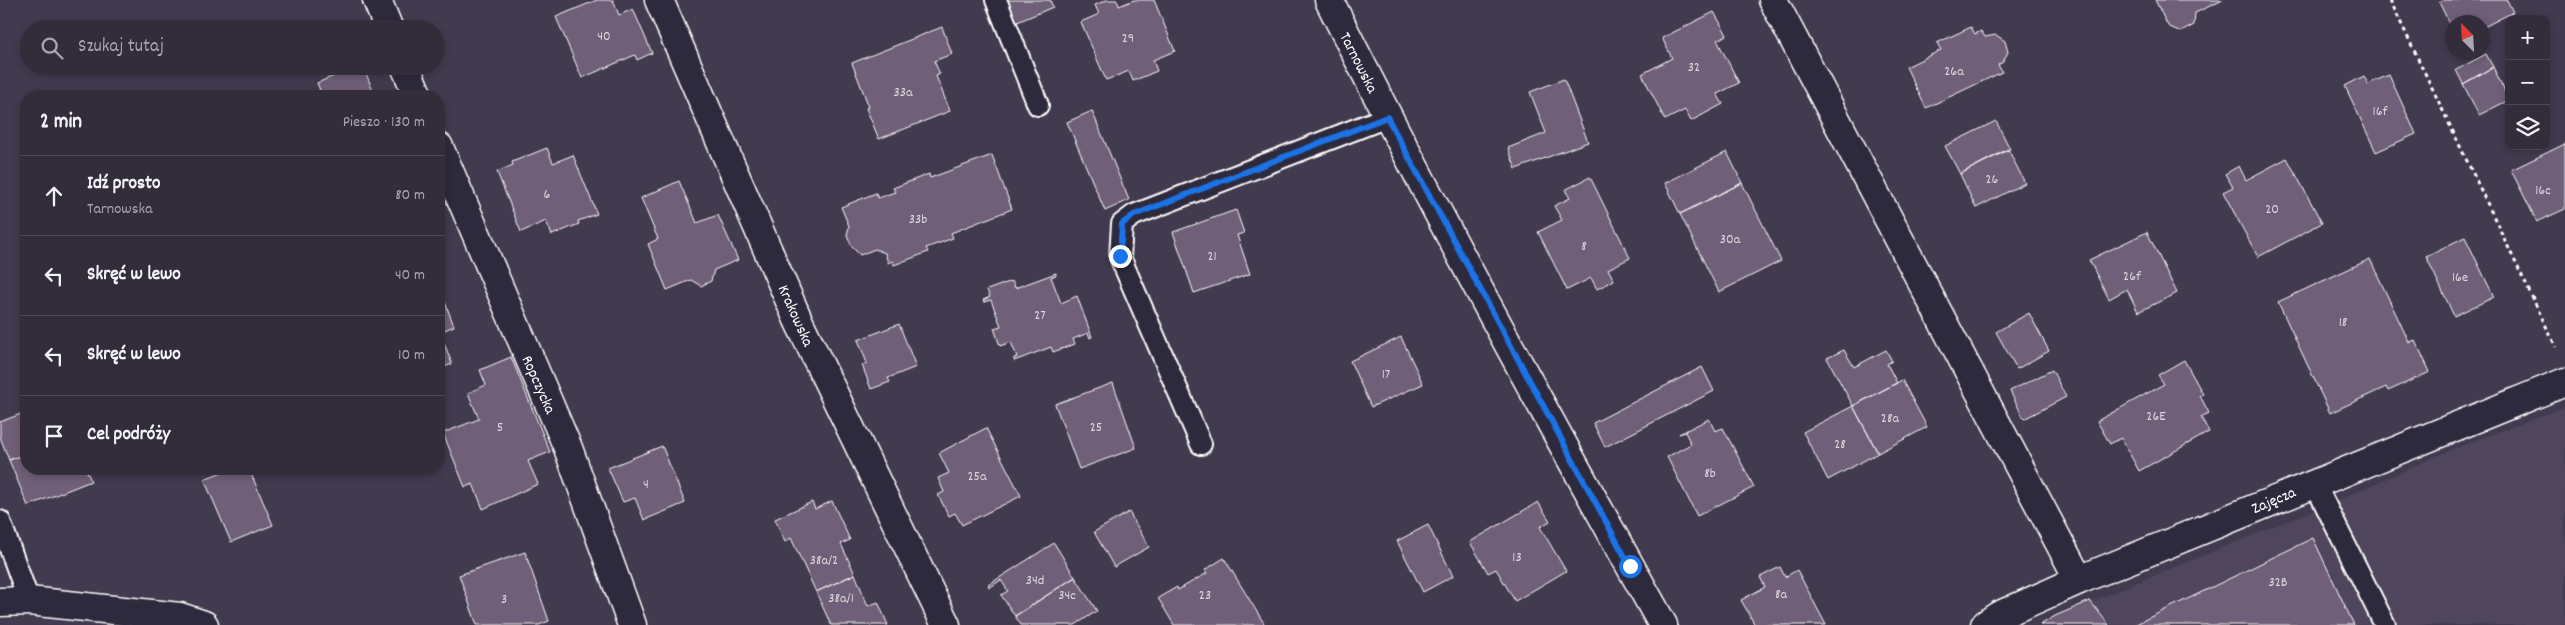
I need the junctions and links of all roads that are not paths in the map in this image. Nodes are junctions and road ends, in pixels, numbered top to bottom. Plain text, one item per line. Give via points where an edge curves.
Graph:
1 (377, 0) edge
2 (659, 0) edge
3 (996, 0) edge
4 (1329, 0) edge
5 (1773, 0) edge
6 (385, 20) edge
7 (409, 75) edge
8 (415, 90) edge
9 (1038, 105) dead end
10 (1387, 117) junction
11 (445, 161) edge
12 (2563, 369) edge
13 (1201, 444) dead end
14 (2314, 482) junction
15 (0, 521) edge
16 (2079, 580) junction
17 (29, 601) junction
18 (0, 602) edge
19 (204, 625) edge
20 (632, 625) edge
21 (946, 625) edge
22 (1663, 625) edge
23 (1985, 625) edge
24 (2385, 625) edge

1 - 6 street
2 - 21 street, Krakowska via 800,322
3 - 9 lane
4 - 10 street, Tarnowska
5 - 16 street
7 - 8 street
10 - 13 lane via 1134,215 1122,224 1120,256
10 - 22 street, Tarnowska
11 - 20 street, Ropczycka via 568,448
12 - 14 street, Zajęcza
14 - 16 street, Zajęcza
14 - 24 lane
15 - 17 lane
16 - 23 street, Zajęcza via 1998,616
17 - 18 street
17 - 19 street via 180,617

